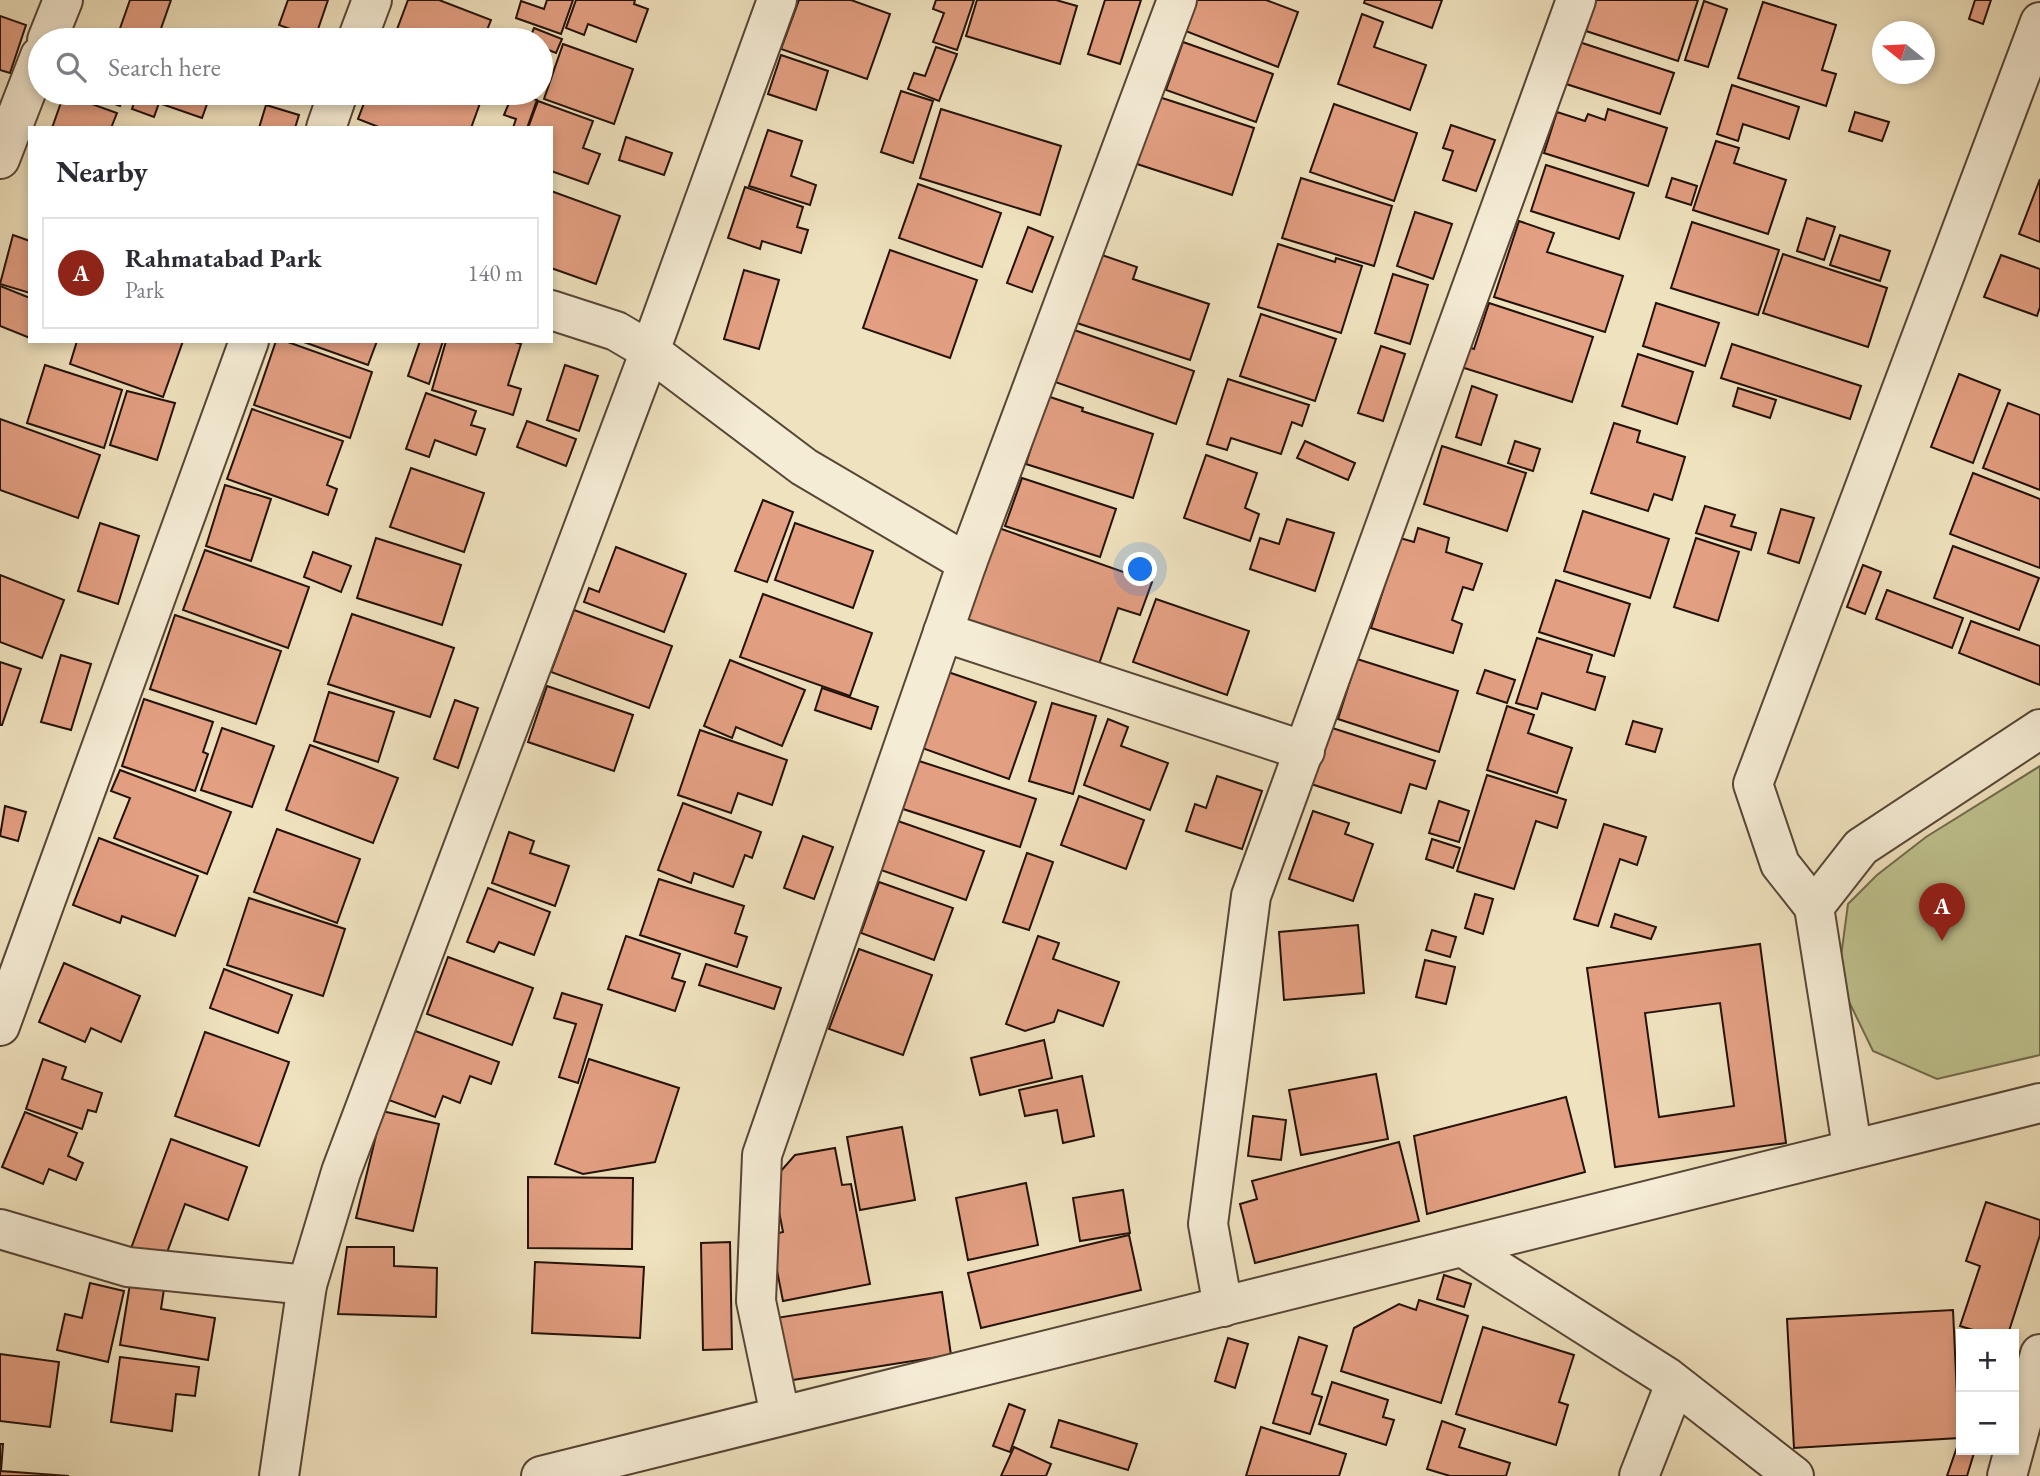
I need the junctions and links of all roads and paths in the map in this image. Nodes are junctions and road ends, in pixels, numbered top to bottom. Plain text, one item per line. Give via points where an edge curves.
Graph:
1 (62, 0) edge
2 (372, 0) edge
3 (777, 0) edge
4 (1177, 0) edge
5 (1576, 0) edge
6 (2040, 22) edge
7 (52, 28) edge
8 (362, 28) edge
9 (28, 88) edge
10 (334, 105) edge
11 (327, 126) edge
12 (0, 159) edge
13 (553, 311) edge
14 (247, 343) edge
15 (650, 351) junction
16 (967, 563) junction
17 (943, 632) junction
18 (2040, 729) edge
19 (1306, 751) junction
20 (1814, 908) junction
21 (0, 1027) edge
22 (2040, 1103) edge
23 (1852, 1147) junction
24 (0, 1229) edge
25 (1464, 1248) junction
26 (307, 1285) junction
27 (1223, 1307) junction
28 (2040, 1354) edge
29 (1675, 1384) junction
30 (780, 1415) junction
31 (279, 1476) edge
32 (541, 1476) edge
33 (1639, 1476) edge
34 (1794, 1476) edge
35 (2007, 1476) edge

1 - 7 street
2 - 8 street
3 - 15 street
4 - 16 street
5 - 19 street
6 - 20 street via 1753,784 1780,864
9 - 12 street
10 - 11 street
13 - 15 street via 616,331
14 - 21 street
15 - 16 street via 804,467
15 - 26 street via 341,1172
16 - 17 street
17 - 19 street
17 - 30 street via 762,1155 756,1301
18 - 20 street via 1861,847
19 - 27 street via 1251,896 1208,1224
20 - 23 street
22 - 23 street
23 - 25 street
24 - 26 street via 128,1267
25 - 27 street
25 - 29 street
26 - 31 street
27 - 30 street
28 - 35 street
29 - 33 street
29 - 34 street
30 - 32 street

